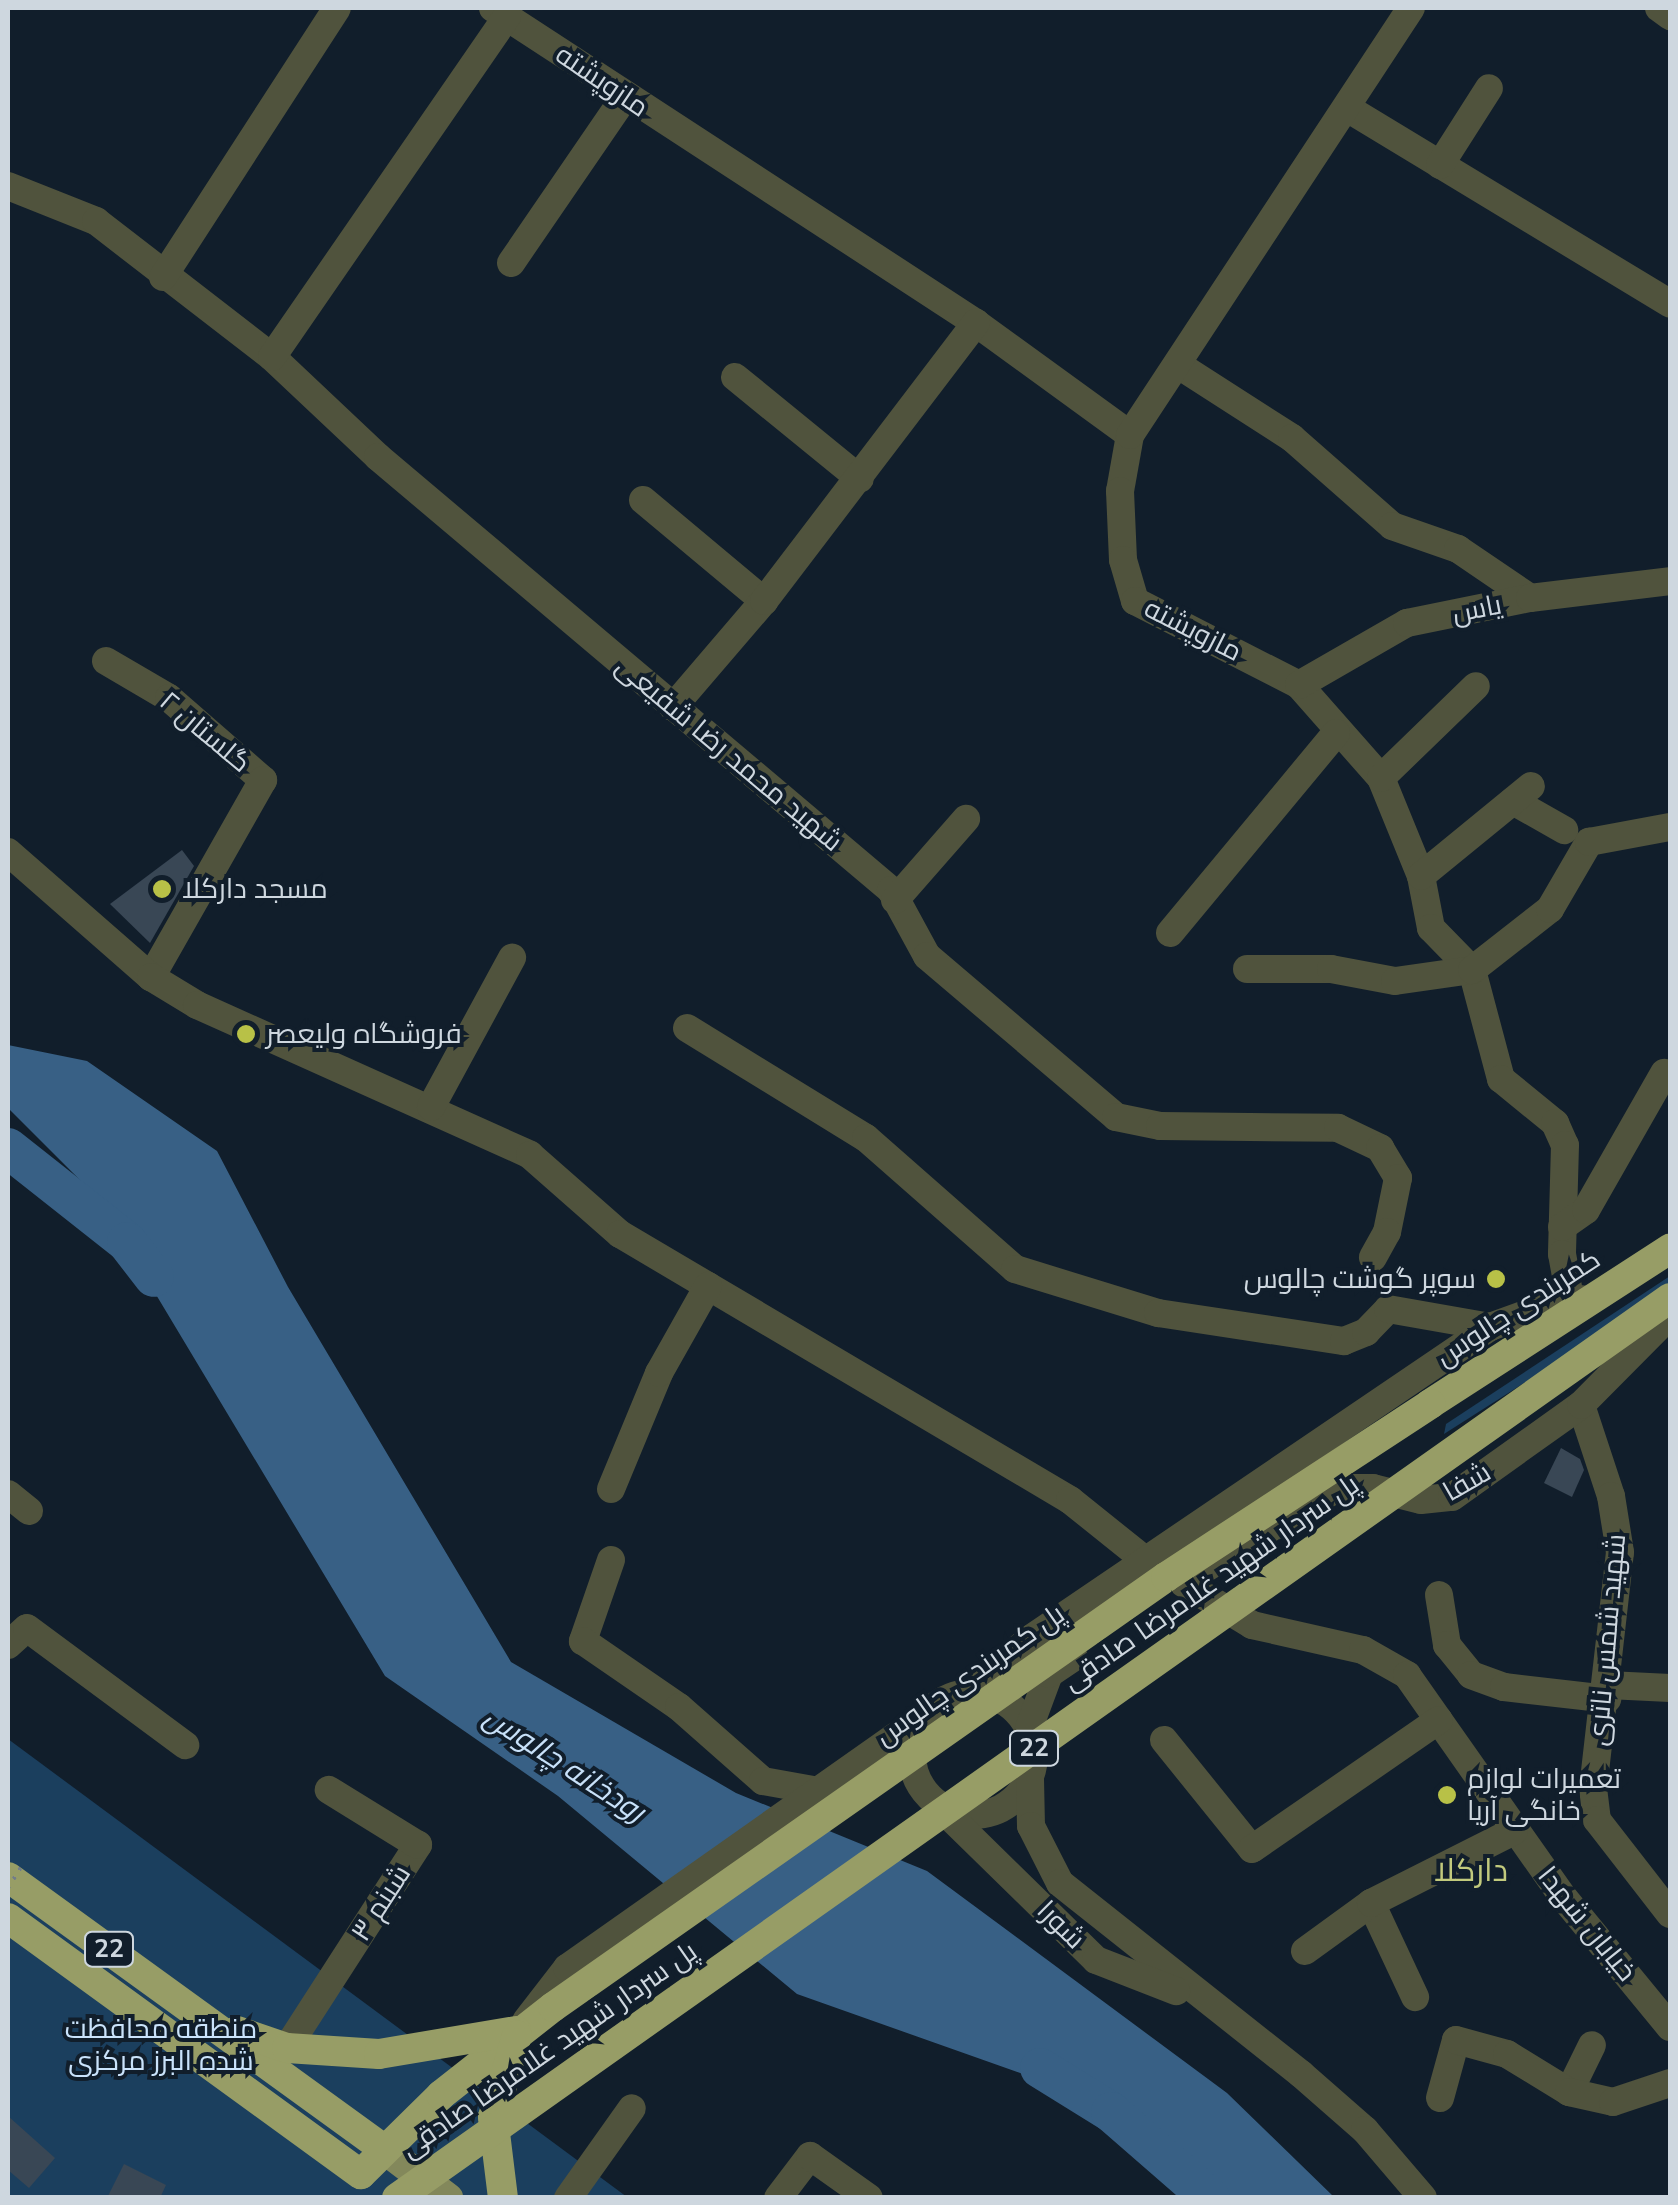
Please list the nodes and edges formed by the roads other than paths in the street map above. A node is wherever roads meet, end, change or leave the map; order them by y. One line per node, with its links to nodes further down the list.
1 (337, 8): 12 (street)
2 (1411, 8): 8 (street)
3 (1659, 8): 5 (street)
4 (500, 12): 7 (street, مازوپشته); 15 (street)
5 (1670, 16)
6 (1489, 88): 9 (street)
7 (624, 98): 11 (street); 14 (street, مازوپشته)
8 (1347, 108): 9 (street); 16 (street)
9 (1440, 165): 13 (street)
10 (8, 186): 12 (street, شهید محمد رضا شفیعی)
11 (510, 263)
12 (163, 277): 15 (street, شهید محمد رضا شفیعی)
13 (1670, 304)
14 (976, 324): 18 (street, مازوپشته); 19 (street)
15 (272, 358): 27 (street, شهید محمد رضا شفیعی)
16 (1180, 366): 18 (street); 22 (street)
17 (735, 376): 19 (street)
18 (1130, 434): 25 (street, مازوپشته)
19 (860, 479): 23 (street)
20 (643, 500): 23 (street)
21 (1670, 581): 22 (street, یاس)
22 (1530, 598): 25 (street, یاس)
23 (764, 601): 27 (street)
24 (106, 661): 40 (street, گلستان ۲)
25 (1299, 685): 28 (street, مازوپشته)
26 (1476, 686): 29 (street)
27 (674, 707): 35 (street, شهید محمد رضا شفیعی)
28 (1336, 733): 29 (street, مازوپشته); 36 (street)
29 (1381, 778): 34 (street, مازوپشته)
30 (966, 820): 35 (street)
31 (1670, 827): 39 (street)
32 (1564, 830): 34 (street)
33 (8, 852): 40 (street)
34 (1421, 876): 39 (street, مازوپشته)
35 (895, 900): 46 (street, شهید محمد رضا شفیعی)
36 (1170, 934)
37 (512, 958): 43 (street)
38 (1247, 969): 39 (street)
39 (1472, 970): 44 (street, مازوپشته)
40 (150, 977): 43 (street)
41 (686, 1028): 52 (street)
42 (1664, 1073): 44 (street)
43 (431, 1106): 48 (street)
44 (1562, 1227): 50 (street, مازوپشته)
45 (1670, 1249): 47 (highway, 22)
46 (1373, 1256)
47 (1656, 1264): 50 (highway, کمربندی چالوس / 22)
48 (708, 1286): 55 (street); 57 (street)
49 (1670, 1298): 94 (highway, پل سردار شهید غلامرضا صادقی / 22, bridge)
50 (1579, 1299): 52 (street); 53 (highway, کمربندی چالوس / 22)
51 (1670, 1315): 54 (street, شفا)
52 (1490, 1327): 57 (street)
53 (1430, 1404): 85 (highway, پل کمربندی چالوس / 22, bridge)
54 (1581, 1405): 58 (street, شفا); 65 (street, شهید شمس ناتری)
55 (611, 1489)
56 (611, 1560): 73 (street)
57 (1145, 1560): 60 (street)
58 (1183, 1582): 62 (street, شفا); 67 (street, خیابان شهدا)
59 (1439, 1595): 65 (street)
60 (1030, 1639): 62 (street); 64 (street)
61 (8, 1644): 70 (street)
62 (1049, 1674): 68 (street)
63 (1670, 1688): 65 (street)
64 (965, 1692): 66 (street); 68 (street)
65 (1608, 1692): 78 (street, شهید شمس ناتری)
66 (922, 1718): 73 (street); 74 (street)
67 (1440, 1720): 69 (street); 75 (street, خیابان شهدا)
68 (1029, 1728): 71 (street)
69 (1164, 1740)
70 (185, 1746)
71 (1030, 1779): 74 (street); 82 (street, شورا)
72 (329, 1790): 87 (street, شبنم ۳)
73 (813, 1790): 85 (street)
74 (942, 1809): 82 (street, شورا)
75 (1514, 1831): 77 (street); 84 (street, خیابان شهدا)
76 (15, 1870): 83 (highway, 22)
77 (1371, 1904): 80 (street); 81 (street)
78 (1670, 1914)
79 (8, 1918): 93 (highway, 22)
80 (1305, 1951)
81 (1415, 1996)
82 (1205, 2002): 100 (street, شورا)
83 (211, 2022): 87 (highway); 92 (highway, 22)
84 (1670, 2028)
85 (519, 2030): 87 (highway); 92 (highway, 22); 96 (highway)
86 (1592, 2045): 89 (street)
87 (287, 2048)
88 (1670, 2083): 89 (street)
89 (1569, 2092): 90 (street)
90 (1440, 2098)
91 (632, 2108): 97 (street)
92 (384, 2149): 93 (highway, 22); 95 (main road)
93 (361, 2174): 94 (main road)
94 (394, 2198)
95 (448, 2198)
96 (503, 2198)
97 (568, 2198)
98 (778, 2198): 99 (street)
99 (869, 2198)
100 (1422, 2198)

